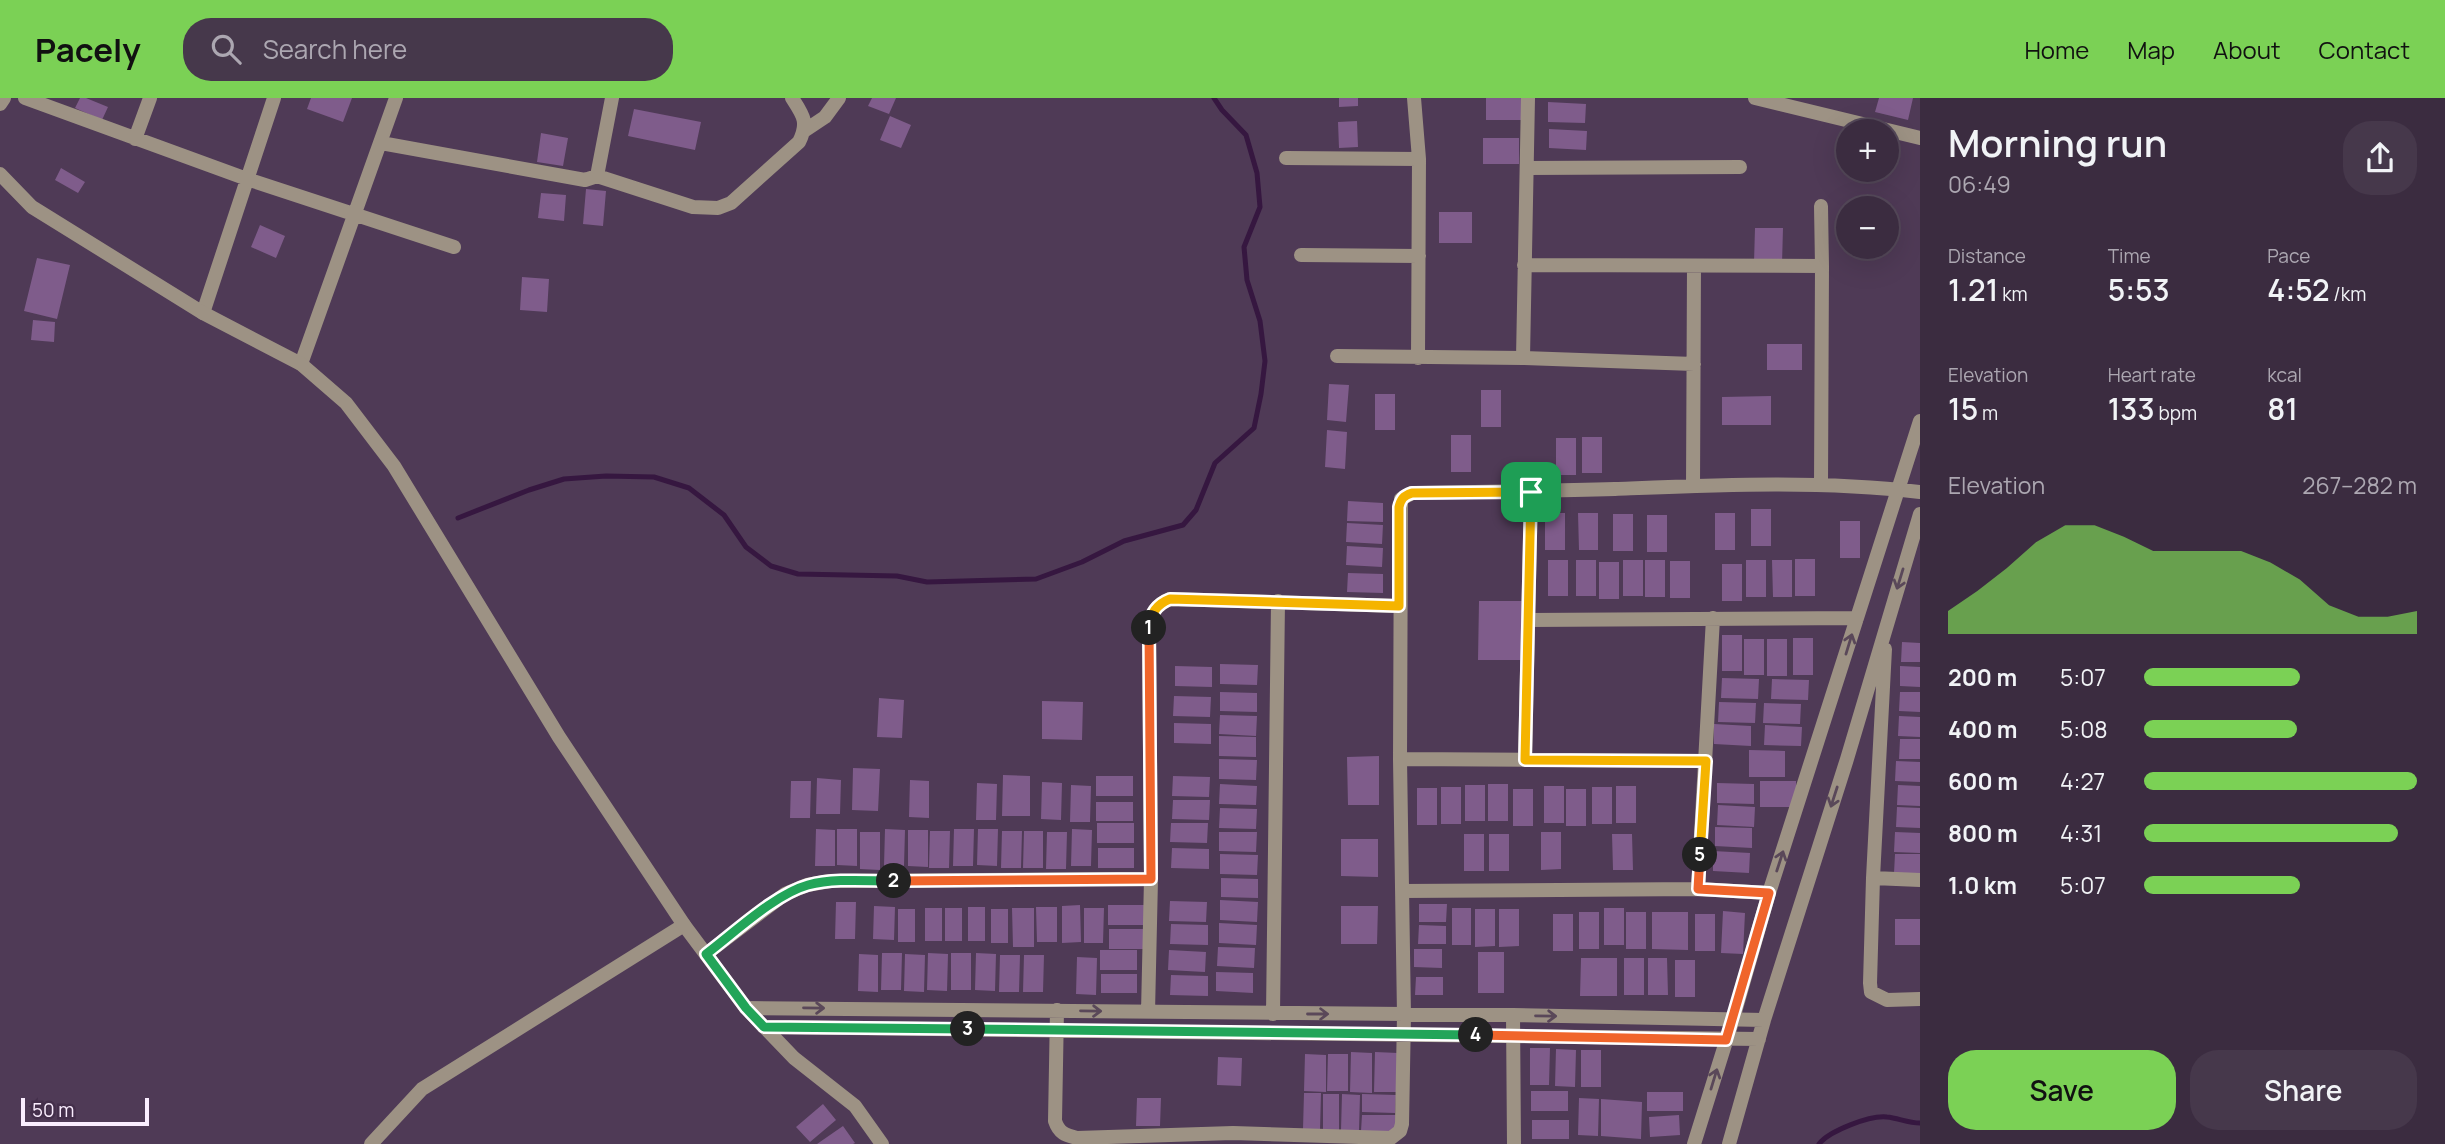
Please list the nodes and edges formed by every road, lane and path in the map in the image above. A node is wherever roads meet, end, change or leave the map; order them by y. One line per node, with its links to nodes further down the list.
1 (4, 98): 12 (street)
2 (25, 98): 15 (street)
3 (150, 98): 15 (street)
4 (274, 98): 23 (street)
5 (396, 98): 16 (street)
6 (612, 98): 22 (street)
7 (792, 98): 13 (street)
8 (839, 98): 13 (street)
9 (1414, 98): 18 (street)
10 (1528, 98): 20 (street)
11 (1755, 98): 14 (street)
12 (0, 104)
13 (804, 131): 22 (street)
14 (1920, 138)
15 (135, 139): 23 (street)
16 (381, 143): 22 (street); 25 (street)
17 (1286, 158): 18 (street)
18 (1419, 159): 28 (street)
19 (1740, 167): 20 (street)
20 (1527, 168): 29 (street)
21 (0, 174): 32 (street)
22 (597, 176)
23 (247, 179): 25 (street); 32 (street)
24 (1821, 205): 31 (street)
25 (355, 214): 26 (street); 36 (street)
26 (454, 247)
27 (1301, 255): 28 (street)
28 (1419, 256): 34 (street)
29 (1524, 265): 30 (street); 35 (street)
30 (1694, 266): 31 (street); 37 (street)
31 (1822, 266): 39 (street)
32 (203, 313): 36 (street)
33 (1336, 356): 34 (street)
34 (1418, 358): 35 (street)
35 (1523, 358): 37 (street)
36 (301, 364): 60 (street)
37 (1694, 364): 40 (street)
38 (1920, 421): 41 (street)
39 (1821, 485): 40 (street); 41 (street)
40 (1693, 486): 42 (street)
41 (1899, 490): 43 (street); 48 (street)
42 (1531, 492): 46 (street); 49 (street)
43 (1920, 492)
44 (1920, 514): 50 (street, one-way to 50)
45 (1279, 601): 46 (street); 55 (street); 66 (street)
46 (1399, 606): 51 (street)
47 (1713, 618): 48 (street); 49 (street); 53 (street)
48 (1857, 618): 59 (street, one-way to 48)
49 (1529, 620): 52 (street)
50 (1886, 622): 54 (street); 70 (street, one-way to 70)
51 (1400, 759): 52 (street); 58 (street)
52 (1525, 760): 53 (street)
53 (1706, 761): 57 (street)
54 (1872, 878): 56 (street); 62 (street)
55 (1151, 879): 61 (street); 65 (street)
56 (1920, 880)
57 (1698, 889): 58 (street); 59 (street)
58 (1404, 891): 67 (street)
59 (1769, 893): 69 (street)
60 (684, 925): 61 (street); 77 (street)
61 (706, 954): 63 (street)
62 (1920, 999)
63 (746, 1008): 64 (street, one-way to 64); 71 (street)
64 (1057, 1010): 65 (street, one-way to 65); 72 (street)
65 (1148, 1012): 66 (street)
66 (1273, 1014): 67 (street, one-way to 67)
67 (1404, 1014): 68 (street); 73 (street)
68 (1513, 1015): 69 (street, one-way to 69); 74 (street)
69 (1733, 1019): 70 (street); 76 (street)
70 (1764, 1020): 75 (street)
71 (764, 1027): 72 (street); 78 (street)
72 (1056, 1030): 73 (street); 73 (street)
73 (1402, 1035): 74 (street)
74 (1512, 1036): 76 (street); 79 (street)
75 (1759, 1039): 76 (street); 81 (street)
76 (1726, 1040): 80 (street, one-way to 76)
77 (371, 1144)
78 (882, 1144)
79 (1514, 1144)
80 (1693, 1144)
81 (1728, 1144)

